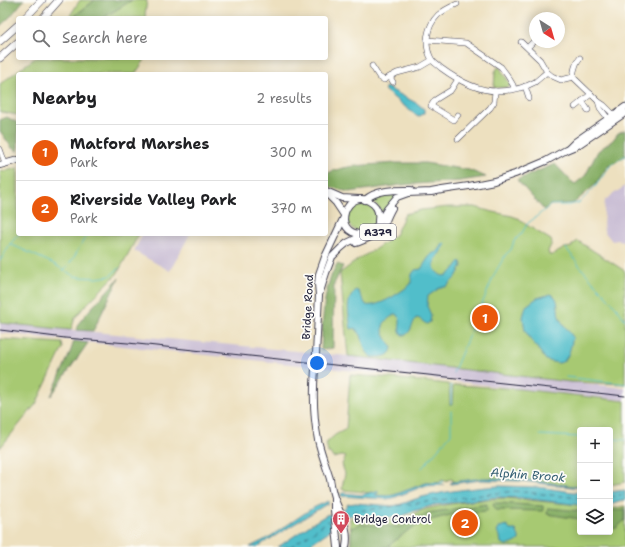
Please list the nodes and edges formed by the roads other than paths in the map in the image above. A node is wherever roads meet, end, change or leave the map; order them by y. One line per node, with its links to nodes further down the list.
1 (42, 0): 4 (highway)
2 (59, 0): 5 (highway)
3 (457, 4): 7 (street)
4 (27, 16)
5 (44, 16)
6 (16, 27): 8 (highway)
7 (427, 40): 14 (street); 24 (street)
8 (0, 41)
9 (521, 42): 11 (street)
10 (16, 44): 12 (highway)
11 (528, 47): 16 (street)
12 (0, 58)
13 (580, 58): 18 (street)
14 (432, 60): 17 (street); 19 (street)
15 (372, 66): 17 (street)
16 (547, 72): 20 (street); 22 (street)
17 (390, 77): 21 (street)
18 (573, 77): 20 (street); 26 (street)
19 (458, 79): 25 (street); 34 (street)
20 (561, 80): 23 (street)
21 (393, 82)
22 (525, 86): 24 (street); 27 (street)
23 (558, 87)
24 (514, 89): 25 (street)
25 (495, 91): 37 (street)
26 (591, 94): 28 (street); 29 (street)
27 (529, 98)
28 (582, 101): 30 (street); 32 (street)
29 (598, 101): 35 (street); 36 (street)
30 (575, 107)
31 (625, 107): 35 (main road, A379)
32 (588, 110)
33 (625, 113): 35 (main road, A379)
34 (458, 115)
35 (616, 116): 36 (main road, A379)
36 (610, 121): 41 (main road, A379)
37 (458, 139)
38 (0, 149): 40 (street)
39 (16, 160): 40 (main road)
40 (2, 164)
41 (442, 190): 43 (main road, A379); 45 (main road, A379)
42 (328, 193): 45 (main road, A379)
43 (418, 193): 47 (main road, A379); 49 (main road, A379)
44 (328, 194): 46 (main road, A379)
45 (363, 200): 46 (main road, A379); 47 (main road, A379)
46 (344, 216): 48 (main road, A379); 50 (main road, Bridge Road / A379)
47 (378, 223): 48 (main road, A379)
48 (367, 234): 49 (main road, A379)
49 (330, 265): 50 (main road, A379)
50 (319, 295): 51 (main road, Bridge Road / A379, bridge)
51 (337, 512): 52 (main road, Bridge Road / A379); 53 (main road, Bridge Road / A379)
52 (338, 547)
53 (346, 547)

